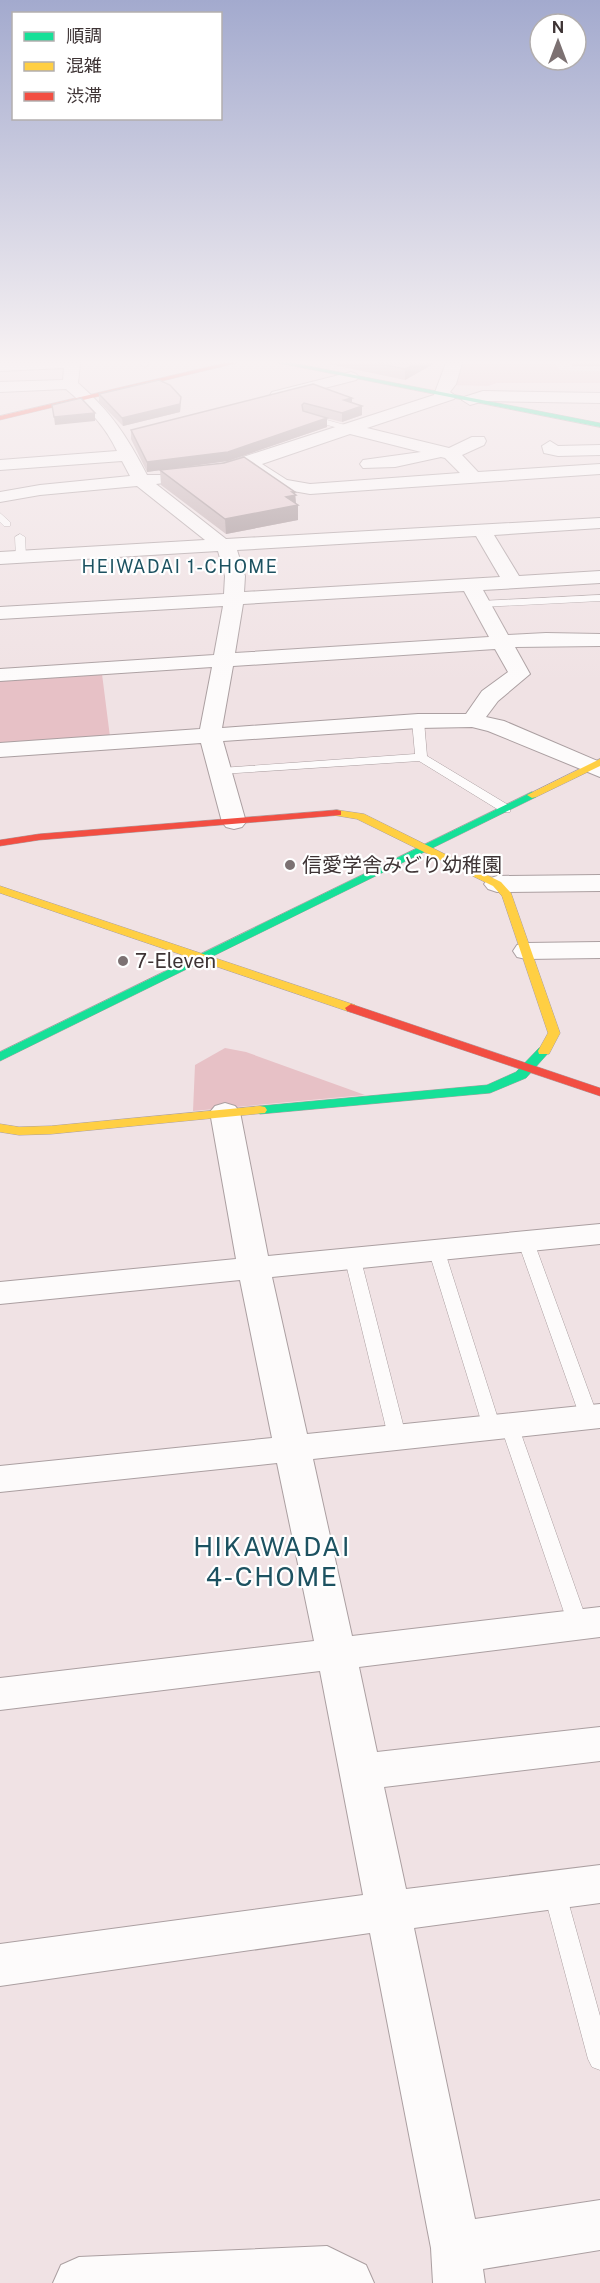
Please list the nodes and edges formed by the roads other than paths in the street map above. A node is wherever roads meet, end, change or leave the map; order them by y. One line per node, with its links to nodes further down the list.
1 (135, 470): 9 (street)
2 (228, 470): 6 (street)
3 (259, 470): 8 (street)
4 (465, 470): 8 (street)
5 (592, 470): 8 (street)
6 (201, 474)
7 (177, 477): 9 (street)
8 (474, 478)
9 (141, 481): 10 (street); 16 (street)
10 (0, 496)
11 (0, 516): 13 (lane)
12 (600, 523): 14 (street)
13 (7, 524)
14 (482, 530): 16 (street); 18 (street)
15 (20, 537): 19 (lane)
16 (224, 545): 19 (street); 25 (street)
17 (518, 548): 18 (street)
18 (495, 549): 22 (street)
19 (21, 557): 20 (street)
20 (0, 558)
21 (600, 577): 22 (street)
22 (513, 582): 23 (street)
23 (471, 585): 25 (street); 26 (street)
24 (600, 598): 26 (lane)
25 (234, 600): 27 (street); 30 (street)
26 (482, 604): 29 (street)
27 (0, 614)
28 (600, 640): 29 (street)
29 (503, 642): 30 (street); 32 (street)
30 (222, 660): 31 (street); 34 (street)
31 (0, 675)
32 (472, 720): 33 (street); 37 (street)
33 (418, 721): 34 (street); 36 (lane)
34 (210, 735): 35 (street); 38 (street)
35 (0, 750)
36 (421, 758): 38 (lane); 39 (lane)
37 (597, 766): 39 (street)
38 (221, 771): 40 (street)
39 (506, 809): 42 (street)
40 (234, 822): 41 (street); 42 (street)
41 (0, 843)
42 (424, 849): 44 (street); 48 (street)
43 (600, 883): 44 (street)
44 (497, 884): 47 (street)
45 (0, 889): 48 (street)
46 (600, 950): 47 (street)
47 (526, 951): 50 (street)
48 (201, 958): 49 (street); 50 (street)
49 (0, 1057)
50 (529, 1069): 51 (street); 52 (street)
51 (600, 1092)
52 (225, 1112): 53 (street); 58 (street)
53 (0, 1128)
54 (600, 1234): 55 (street)
55 (526, 1242): 56 (street); 60 (lane)
56 (437, 1252): 57 (street); 61 (lane)
57 (353, 1260): 58 (street); 62 (lane)
58 (254, 1269): 59 (street); 63 (street)
59 (0, 1293)
60 (595, 1416): 61 (street)
61 (501, 1426): 62 (street); 65 (lane)
62 (397, 1436): 63 (street)
63 (290, 1447): 64 (street); 66 (street)
64 (0, 1479)
65 (589, 1623): 66 (street)
66 (336, 1653): 67 (street); 69 (street)
67 (0, 1694)
68 (600, 1744): 69 (street)
69 (360, 1772): 72 (street)
70 (600, 1884): 71 (street)
71 (554, 1890): 72 (street); 74 (lane)
72 (388, 1911): 73 (street); 76 (street)
73 (0, 1965)
74 (600, 2059)
75 (600, 2225): 76 (street)
76 (457, 2265)
77 (79, 2283): 78 (street)
78 (348, 2283)

